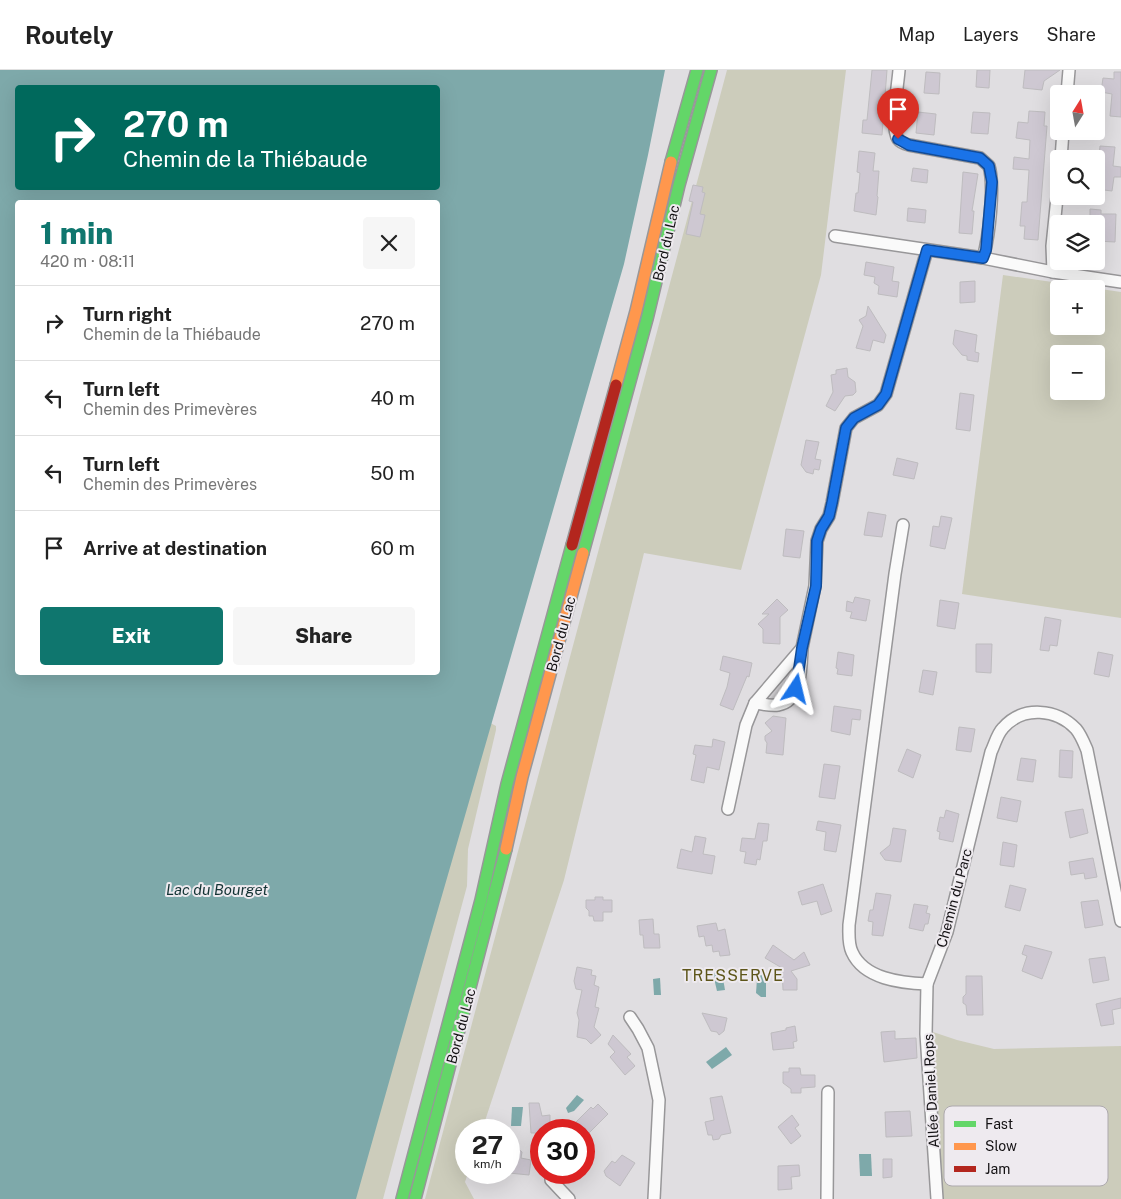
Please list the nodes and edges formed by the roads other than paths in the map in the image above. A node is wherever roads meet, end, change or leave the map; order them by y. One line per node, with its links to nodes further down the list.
1 (697, 70): 21 (main road, Bord du Lac)
2 (711, 70): 22 (main road, Bord du Lac)
3 (900, 70): 9 (street)
4 (1069, 70): 5 (street)
5 (1068, 85)
6 (1056, 205): 10 (street)
7 (835, 236): 8 (street)
8 (927, 250): 9 (street); 13 (street)
9 (983, 258): 10 (street)
10 (1053, 272): 11 (street)
11 (1121, 282)
12 (903, 525): 17 (street)
13 (802, 648): 14 (street); 14 (street)
14 (755, 703): 15 (street)
15 (728, 808)
16 (1121, 921): 17 (street, Chemin du Parc)
17 (927, 984): 26 (street, Allée Daniel Rops)
18 (630, 1017): 24 (street)
19 (828, 1092): 25 (street)
20 (555, 1184): 23 (street)
21 (402, 1199)
22 (415, 1199)
23 (570, 1199)
24 (654, 1199)
25 (827, 1199)
26 (937, 1199)

